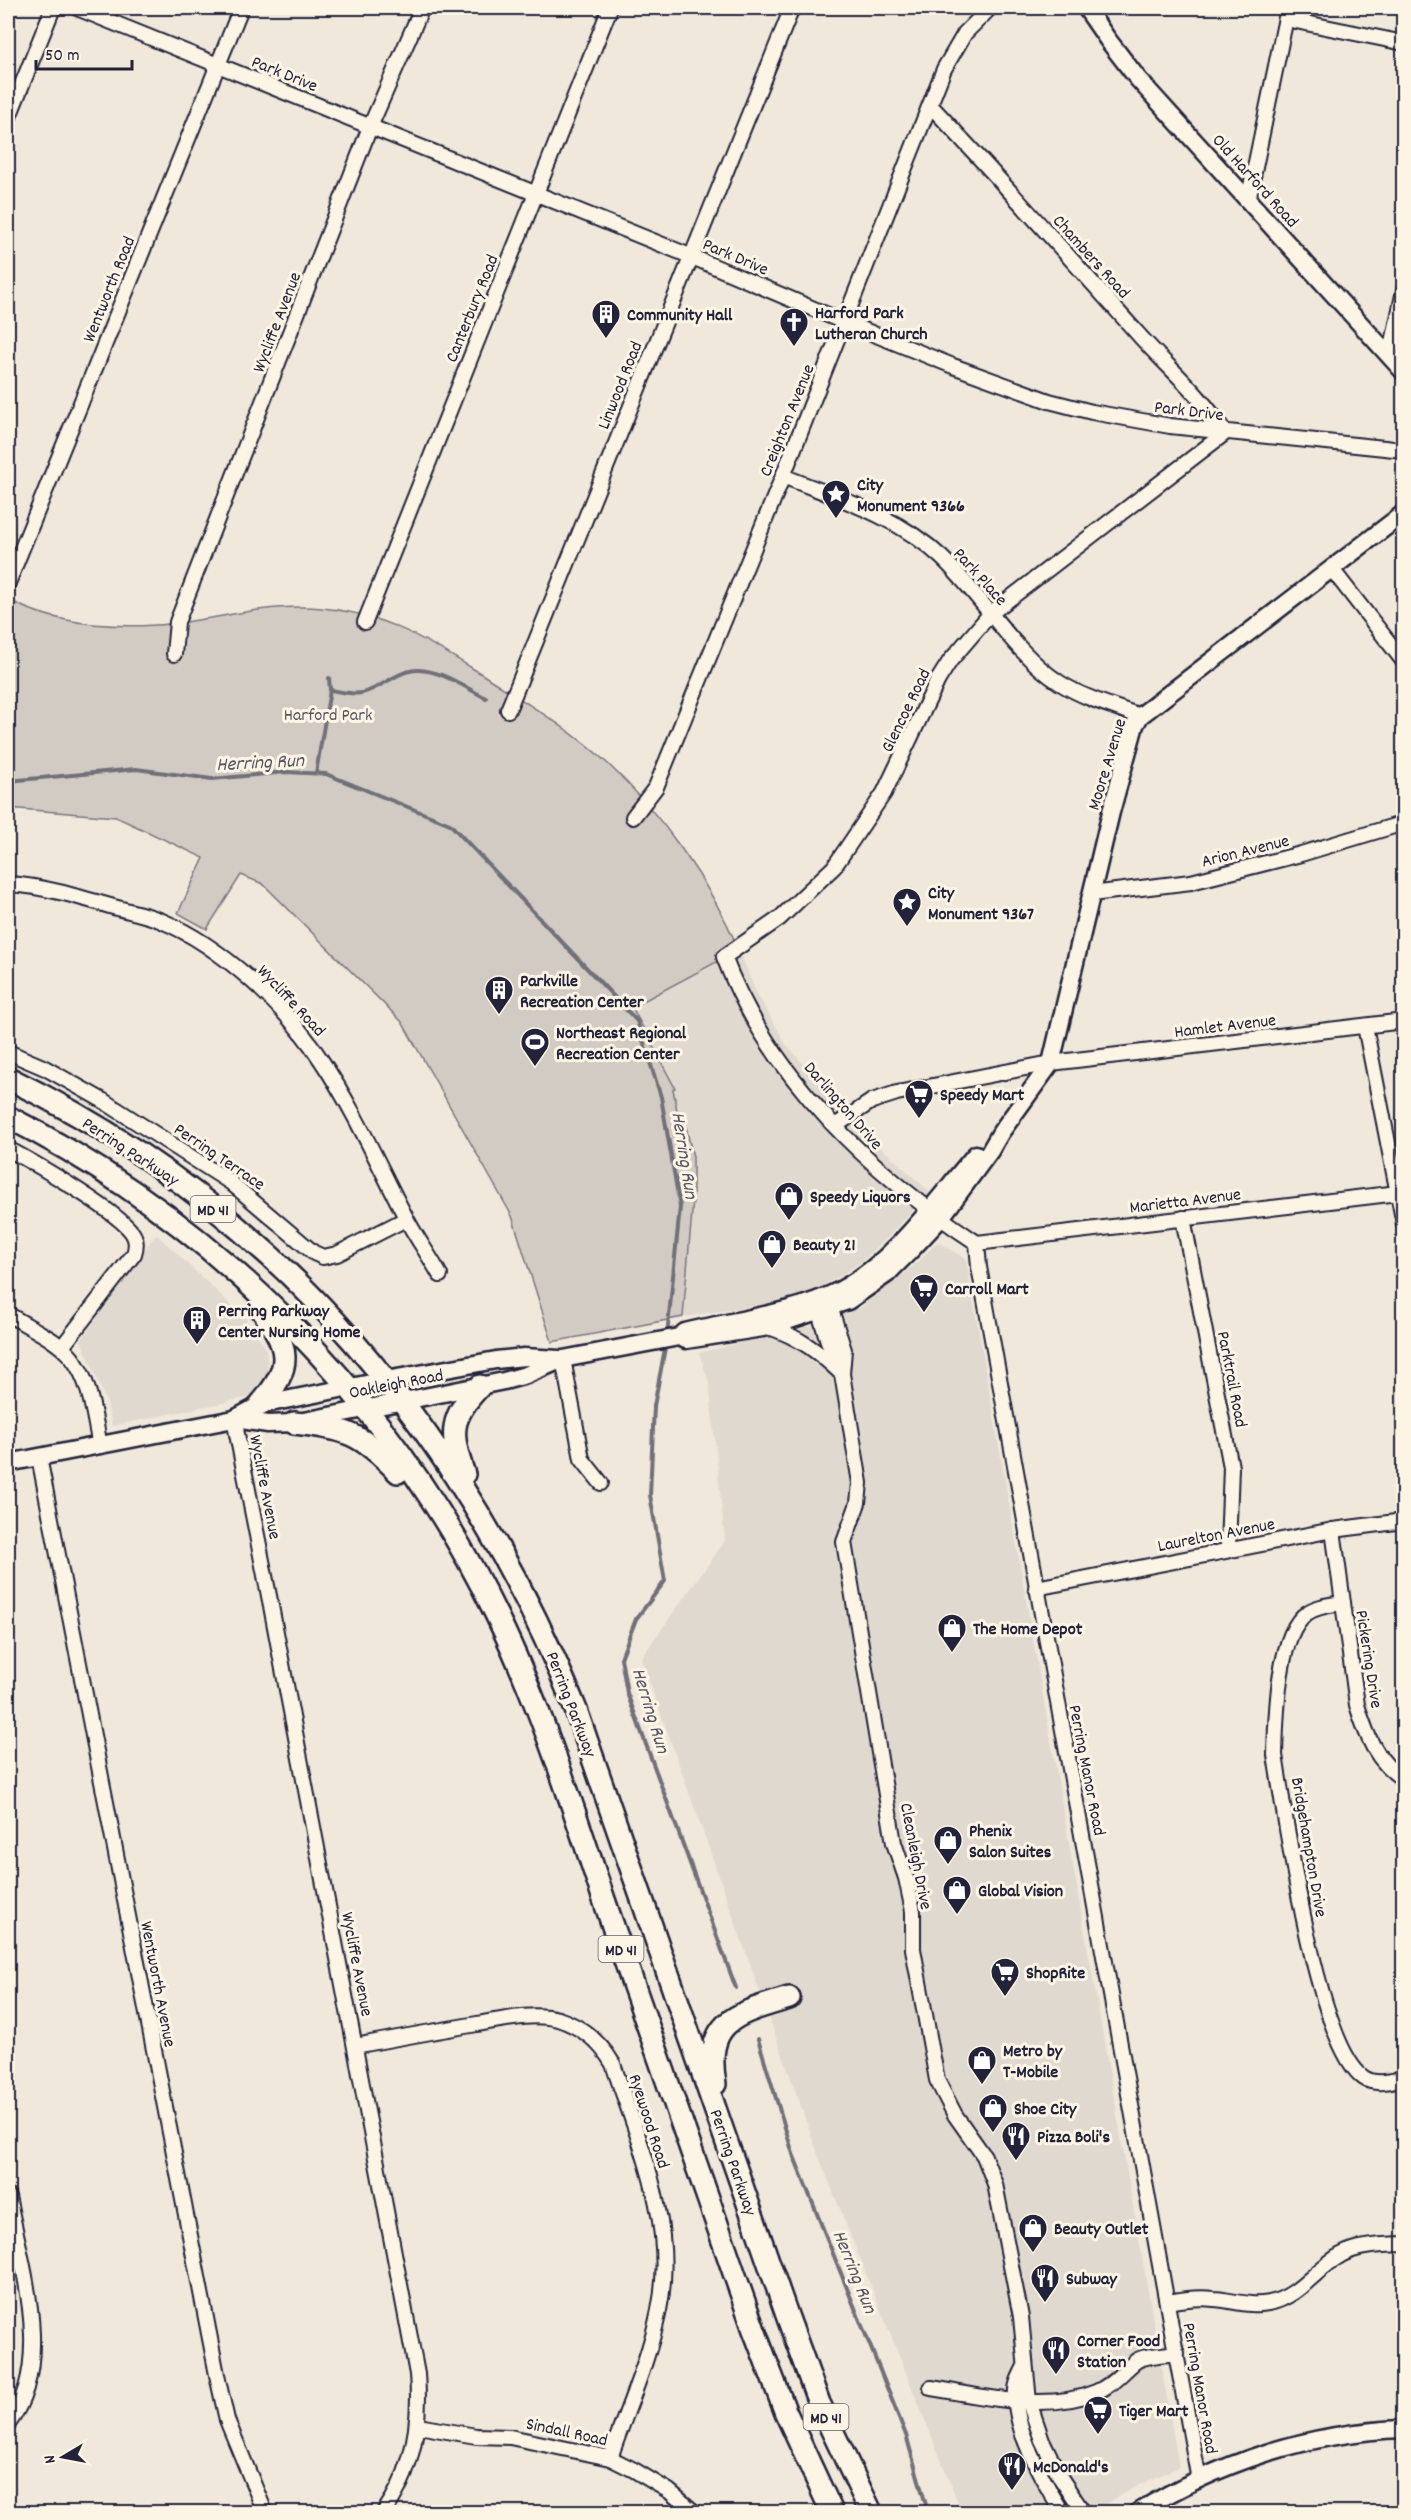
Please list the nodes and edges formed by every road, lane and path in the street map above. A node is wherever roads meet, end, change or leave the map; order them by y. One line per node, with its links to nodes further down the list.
1 (53, 8): 13 (street)
2 (77, 8): 11 (street, Park Drive)
3 (241, 8): 11 (street, Wentworth Road)
4 (422, 8): 14 (street, Wycliffe Avenue)
5 (610, 8): 15 (street, Canterbury Road)
6 (792, 8): 17 (street, Linwood Road)
7 (990, 8): 12 (street, Creighton Avenue)
8 (1086, 8): 16 (street, Old Harford Road)
9 (1287, 14): 10 (street); 16 (street)
10 (1404, 43)
11 (218, 65): 14 (street, Park Drive); 27 (street, Wentworth Road)
12 (930, 105): 19 (street, Creighton Avenue); 22 (street, Chambers Road)
13 (8, 119)
14 (370, 127): 15 (street, Park Drive); 30 (street, Wycliffe Avenue)
15 (536, 194): 17 (street, Park Drive); 29 (street, Canterbury Road)
16 (1248, 201): 20 (street, Old Harford Road)
17 (690, 256): 19 (street, Park Drive); 32 (street, Linwood Road)
18 (1404, 290): 20 (street)
19 (844, 322): 22 (street, Park Drive); 24 (street, Creighton Avenue)
20 (1390, 357): 21 (street, Old Harford Road)
21 (1404, 372)
22 (1225, 433): 23 (street, Park Drive); 28 (street, Glencoe Road)
23 (1404, 450)
24 (783, 476): 28 (street, Park Place); 34 (street, Creighton Avenue)
25 (1404, 513): 26 (street, Moore Avenue)
26 (1331, 568): 31 (street); 33 (street, Moore Avenue)
27 (8, 583)
28 (991, 614): 33 (street, Park Place); 38 (street, Glencoe Road)
29 (365, 622)
30 (174, 654)
31 (1404, 662)
32 (508, 710)
33 (1140, 716): 37 (street, Moore Avenue)
34 (633, 817)
35 (1404, 823): 37 (street, Arion Avenue)
36 (8, 884): 50 (street, Wycliffe Road)
37 (1091, 894): 42 (street, Moore Avenue)
38 (724, 957): 45 (street, Darlington Drive)
39 (1404, 1021): 40 (street, Hamlet Avenue)
40 (1365, 1026): 42 (street, Hamlet Avenue); 47 (street)
41 (8, 1052): 50 (street, Perring Terrace)
42 (1051, 1063): 45 (street, Hamlet Avenue); 48 (street, Moore Avenue)
43 (8, 1078): 62 (main road, Perring Parkway / MD 41)
44 (8, 1117): 53 (main road, Perring Parkway / MD 41)
45 (835, 1126): 48 (street, Darlington Drive)
46 (8, 1149): 59 (street)
47 (1398, 1193): 49 (street, Marietta Avenue); 51 (street)
48 (935, 1214): 52 (street, Darlington Drive); 55 (street, Oakleigh Road)
49 (1183, 1218): 52 (street, Marietta Avenue); 77 (street, Parktrail Road)
50 (406, 1219): 54 (street, Wycliffe Road)
51 (1404, 1224)
52 (977, 1243): 79 (street, Perring Manor Road)
53 (234, 1270): 64 (main road, Perring Parkway / MD 41); 66 (main road)
54 (440, 1275)
55 (823, 1303): 57 (street, Oakleigh Road); 58 (street, Oakleigh Road); 61 (street, Cleanleigh Drive)
56 (8, 1314): 59 (street)
57 (769, 1327): 58 (street, Oakleigh Road); 61 (street)
58 (679, 1337): 60 (street, Oakleigh Road)
59 (62, 1347): 70 (street)
60 (563, 1359): 62 (street, Oakleigh Road); 63 (street, Oakleigh Road); 73 (street)
61 (842, 1374): 91 (street, Cleanleigh Drive)
62 (386, 1380): 64 (street, Oakleigh Road); 65 (main road, Perring Parkway / MD 41)
63 (480, 1386): 65 (street, Oakleigh Road); 78 (main road)
64 (347, 1388): 66 (street, Oakleigh Road); 67 (main road, Perring Parkway / MD 41)
65 (403, 1401): 67 (street, Oakleigh Road); 78 (main road, Perring Parkway / MD 41)
66 (260, 1405): 68 (street, Oakleigh Road)
67 (365, 1409): 69 (street, Oakleigh Road); 74 (main road, Perring Parkway / MD 41)
68 (234, 1419): 69 (street, Oakleigh Road); 70 (street, Oakleigh Road); 83 (street, Wycliffe Avenue)
69 (294, 1423): 74 (main road)
70 (100, 1446): 71 (street, Oakleigh Road)
71 (39, 1457): 72 (street, Oakleigh Road); 97 (street, Wentworth Avenue)
72 (8, 1463)
73 (601, 1483)
74 (441, 1516): 100 (main road, Perring Parkway / MD 41)
75 (1404, 1521): 76 (street, Laurelton Avenue)
76 (1333, 1530): 77 (street, Laurelton Avenue); 80 (street, Pickering Drive)
77 (1228, 1549): 79 (street, Laurelton Avenue)
78 (502, 1553): 85 (main road, Perring Parkway / MD 41)
79 (1036, 1588): 88 (street, Perring Manor Road)
80 (1343, 1603): 81 (street, Pickering Drive); 84 (street, Bridgehampton Drive)
81 (1404, 1779)
82 (789, 1998): 85 (main road)
83 (355, 2046): 93 (street, Wycliffe Avenue); 95 (street, Ryewood Road)
84 (1404, 2077)
85 (722, 2129): 101 (main road, Perring Parkway / MD 41)
86 (8, 2196): 92 (street)
87 (1404, 2244): 88 (street, Perring Manor Road)
88 (1168, 2302): 89 (street, Perring Manor Road)
89 (1177, 2353): 91 (street); 96 (street, Perring Manor Road)
90 (931, 2388): 91 (street)
91 (1022, 2401): 102 (street, Cleanleigh Drive); 103 (street, Cleanleigh Drive)
92 (8, 2424)
93 (418, 2426): 95 (street, Sindall Road); 98 (street, Wycliffe Avenue)
94 (1404, 2429): 96 (street)
95 (610, 2458): 99 (street, Sindall Road)
96 (1199, 2480): 104 (street)
97 (265, 2512)
98 (384, 2512)
99 (694, 2512)
100 (832, 2512)
101 (871, 2512)
102 (1062, 2512)
103 (1083, 2512)
104 (1138, 2512)

